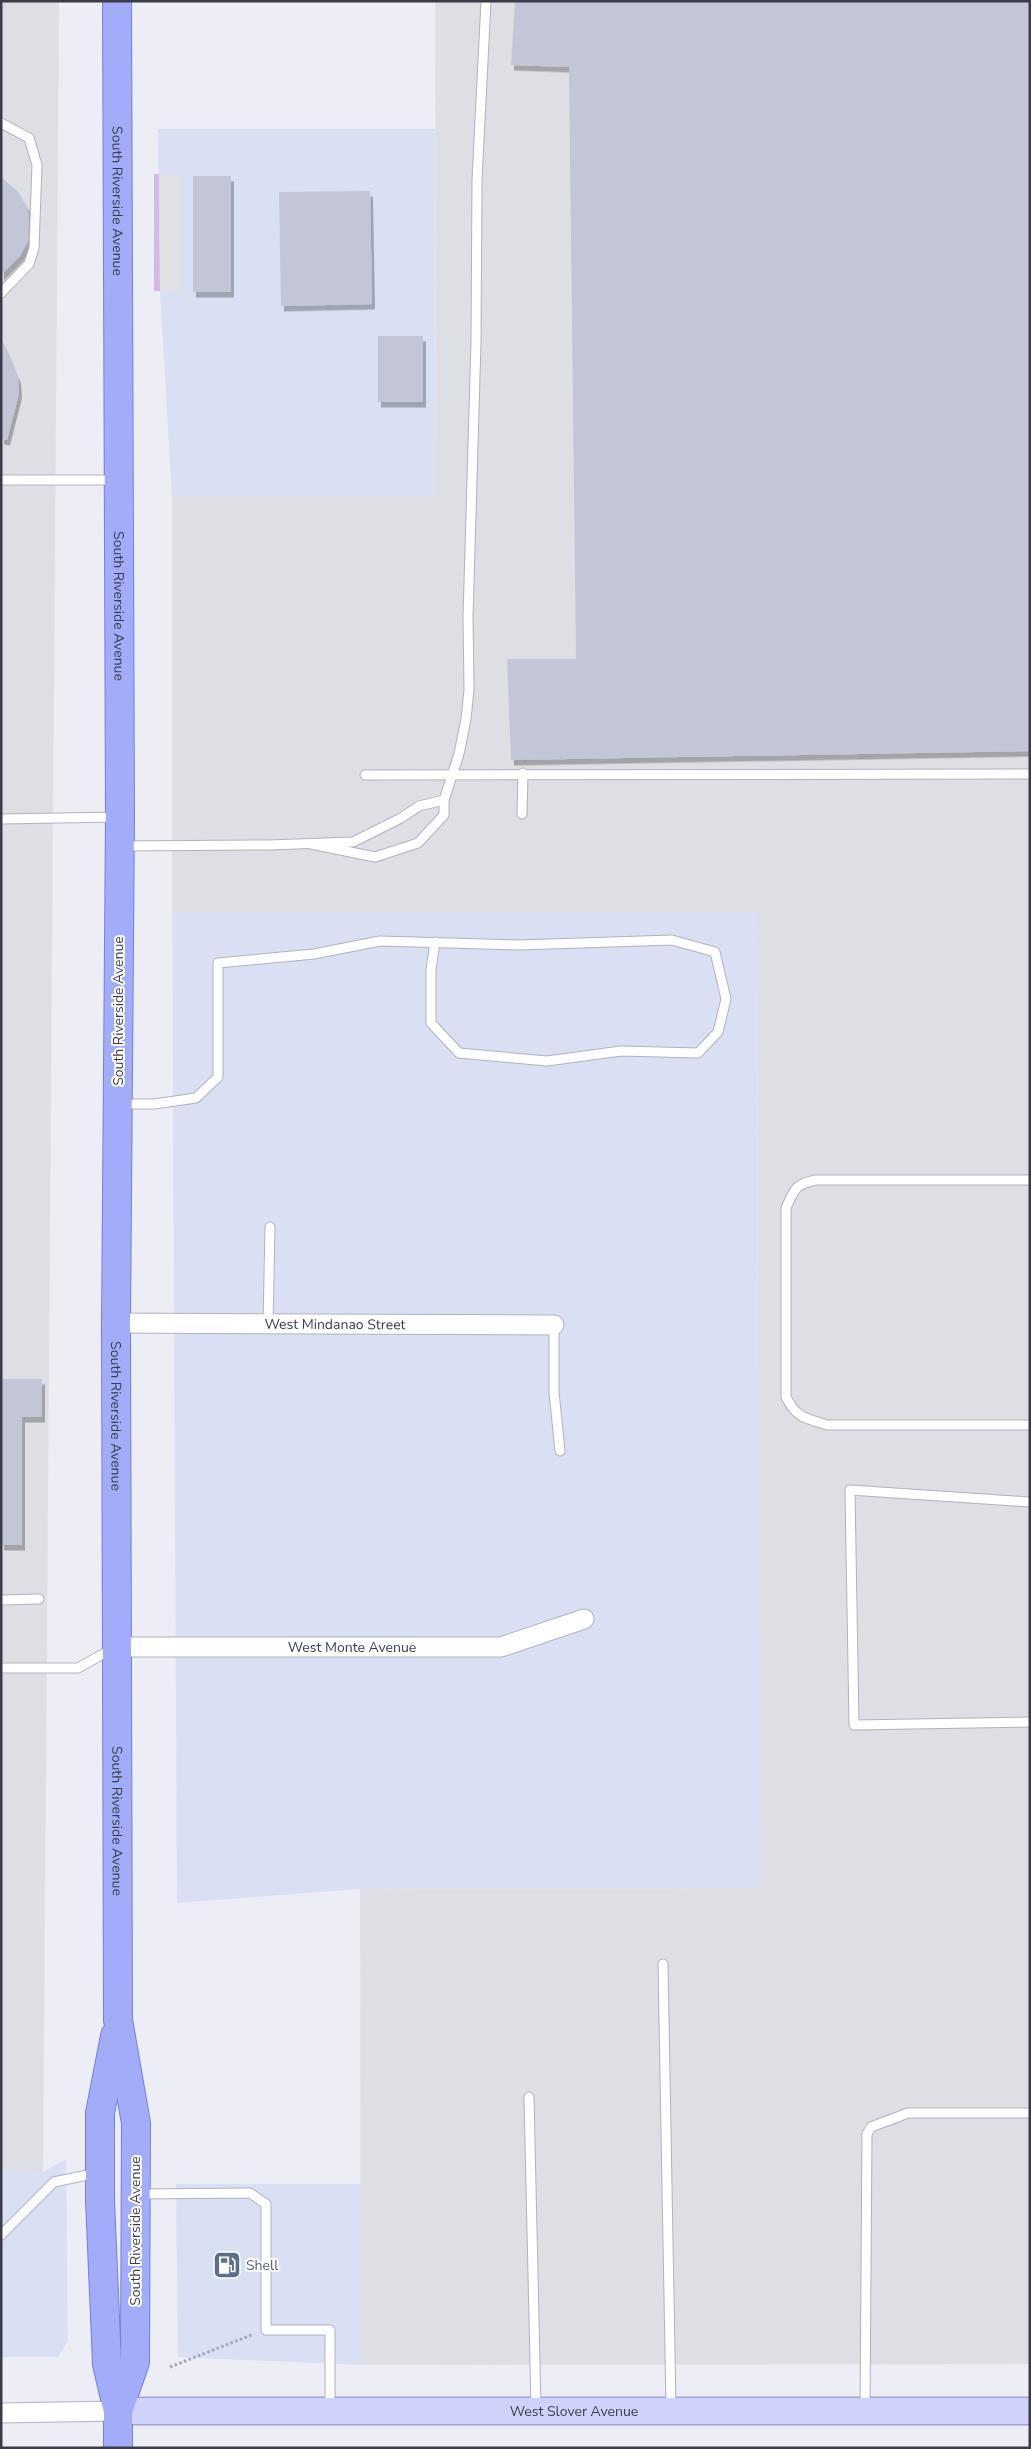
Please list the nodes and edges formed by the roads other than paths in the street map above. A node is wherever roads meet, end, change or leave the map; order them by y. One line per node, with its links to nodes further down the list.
1 (117, 1): 6 (main road, South Riverside Avenue)
2 (486, 1): 9 (lane)
3 (1, 123): 4 (lane)
4 (1, 293)
5 (1, 480): 6 (lane)
6 (118, 480): 13 (main road, South Riverside Avenue)
7 (523, 773): 9 (lane); 10 (lane); 12 (lane)
8 (365, 774): 9 (lane)
9 (454, 774): 11 (lane)
10 (1030, 774)
11 (444, 800): 15 (lane); 15 (lane)
12 (522, 814)
13 (120, 817): 14 (lane); 16 (main road, South Riverside Avenue)
14 (1, 819)
15 (310, 844): 16 (lane)
16 (119, 846): 18 (main road, South Riverside Avenue)
17 (435, 942): 17 (lane); 18 (lane)
18 (118, 1104): 21 (main road, South Riverside Avenue)
19 (1030, 1180): 24 (lane)
20 (270, 1227): 22 (lane)
21 (116, 1323): 22 (street, West Mindanao Street); 30 (main road, South Riverside Avenue)
22 (268, 1324): 23 (street, West Mindanao Street)
23 (554, 1325): 25 (lane)
24 (1030, 1424)
25 (560, 1451)
26 (1030, 1502): 32 (lane)
27 (39, 1599): 28 (lane)
28 (1, 1600)
29 (584, 1619): 30 (street, West Monte Avenue)
30 (117, 1647): 31 (lane); 34 (main road, South Riverside Avenue)
31 (1, 1668)
32 (1030, 1722)
33 (663, 1964): 43 (lane)
34 (118, 2020): 37 (main road, South Riverside Avenue); 38 (main road, South Riverside Avenue)
35 (529, 2097): 42 (lane)
36 (1030, 2113): 44 (lane)
37 (100, 2172): 39 (lane); 41 (main road, South Riverside Avenue)
38 (136, 2194): 40 (lane); 41 (main road, South Riverside Avenue)
39 (1, 2235)
40 (330, 2410): 41 (main road, West Slover Avenue); 42 (main road, West Slover Avenue)
41 (118, 2411): 46 (street); 47 (main road, South Riverside Avenue)
42 (536, 2411): 43 (main road, West Slover Avenue)
43 (671, 2411): 44 (main road, West Slover Avenue)
44 (865, 2411): 45 (main road, West Slover Avenue)
45 (1030, 2411)
46 (1, 2413)
47 (118, 2448)

